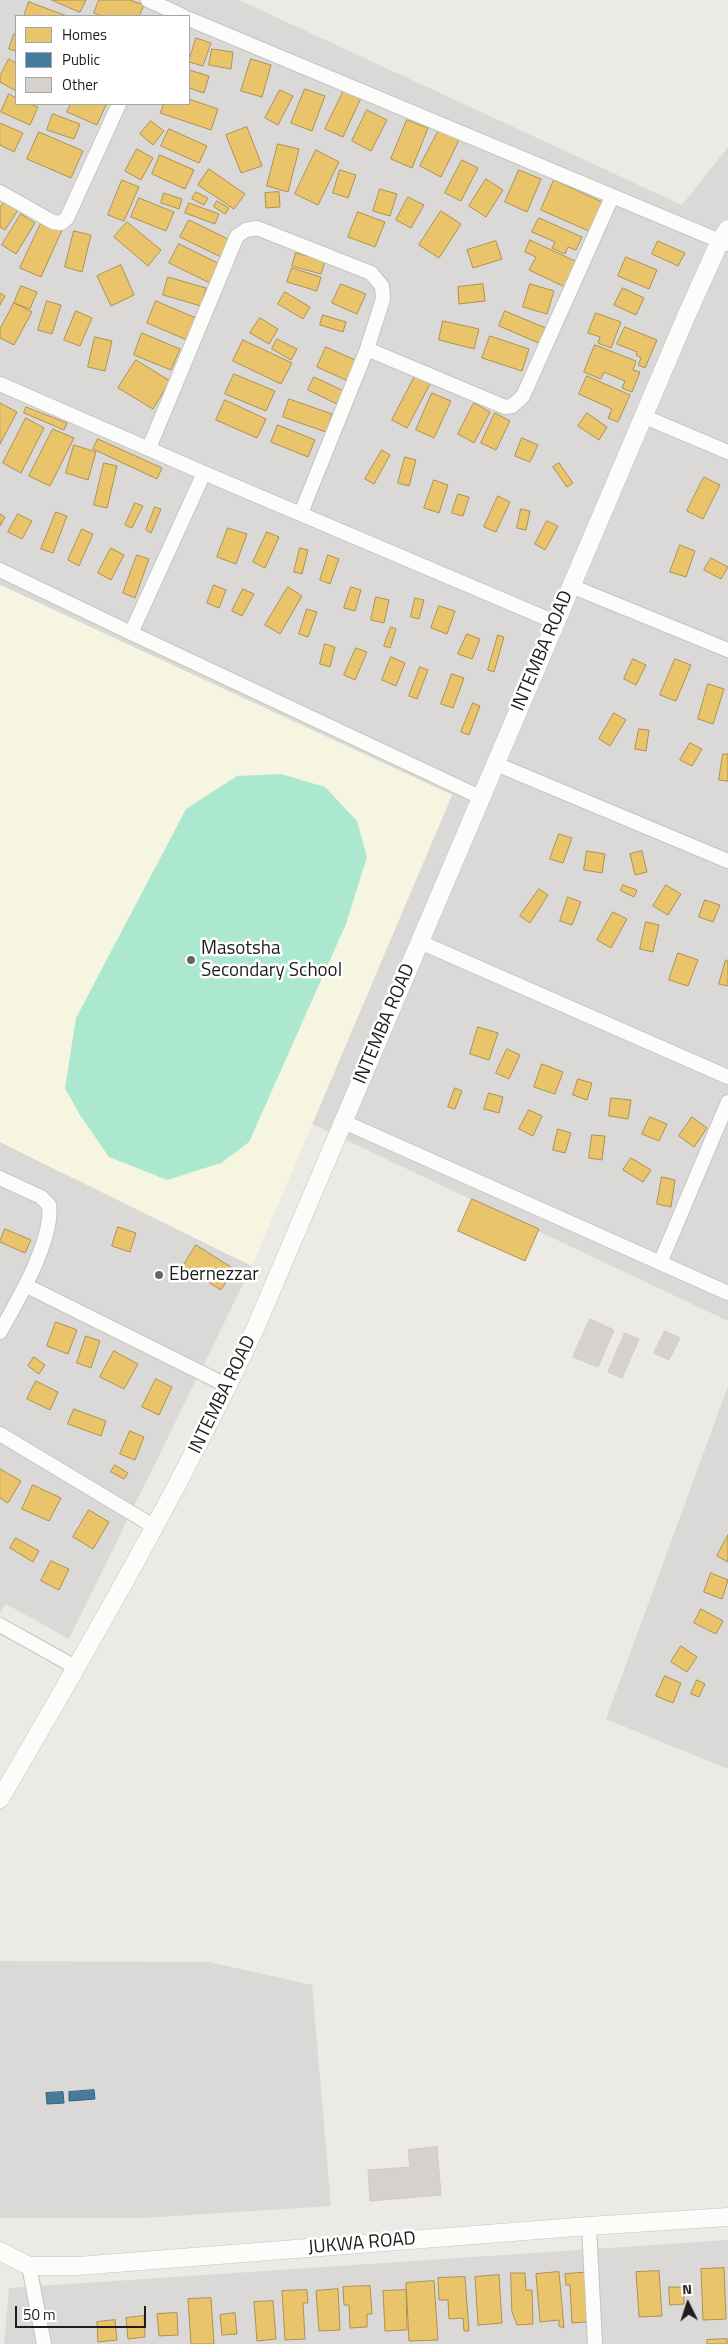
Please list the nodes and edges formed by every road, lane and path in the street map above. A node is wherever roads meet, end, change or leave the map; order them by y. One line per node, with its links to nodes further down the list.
1 (148, 0): 2 (street)
2 (160, 12): 3 (street)
3 (177, 15)
4 (190, 19): 7 (street)
5 (119, 105): 6 (street)
6 (0, 192)
7 (612, 197): 8 (street); 9 (street)
8 (725, 238): 11 (street, INTEMBA ROAD)
9 (367, 349): 12 (street); 15 (street)
10 (0, 384): 12 (street)
11 (645, 417): 13 (street); 17 (street, INTEMBA ROAD)
12 (149, 448): 14 (street)
13 (728, 452)
14 (204, 473): 15 (street); 19 (street)
15 (301, 513): 18 (street)
16 (0, 570): 19 (street)
17 (571, 586): 18 (street, INTEMBA ROAD); 20 (street)
18 (555, 622): 21 (street, INTEMBA ROAD)
19 (132, 634): 22 (street)
20 (728, 650)
21 (496, 764): 22 (street, INTEMBA ROAD); 23 (street)
22 (482, 798): 24 (street, INTEMBA ROAD)
23 (728, 861)
24 (420, 942): 25 (street); 27 (street, INTEMBA ROAD)
25 (728, 1077)
26 (728, 1102): 29 (street)
27 (344, 1122): 29 (street); 33 (street, INTEMBA ROAD)
28 (0, 1178): 30 (street)
29 (660, 1263): 31 (street)
30 (27, 1286): 32 (street); 33 (street)
31 (728, 1293)
32 (0, 1332)
33 (228, 1386): 35 (street, INTEMBA ROAD)
34 (0, 1434): 35 (street)
35 (155, 1527): 37 (street, INTEMBA ROAD)
36 (0, 1625): 37 (street)
37 (77, 1668): 38 (street, INTEMBA ROAD)
38 (0, 1799)
39 (728, 2218): 40 (street, JUKWA ROAD)
40 (589, 2226): 42 (street, JUKWA ROAD); 44 (street)
41 (0, 2251): 42 (street, JUKWA ROAD)
42 (30, 2266): 43 (street)
43 (44, 2344)
44 (596, 2344)

